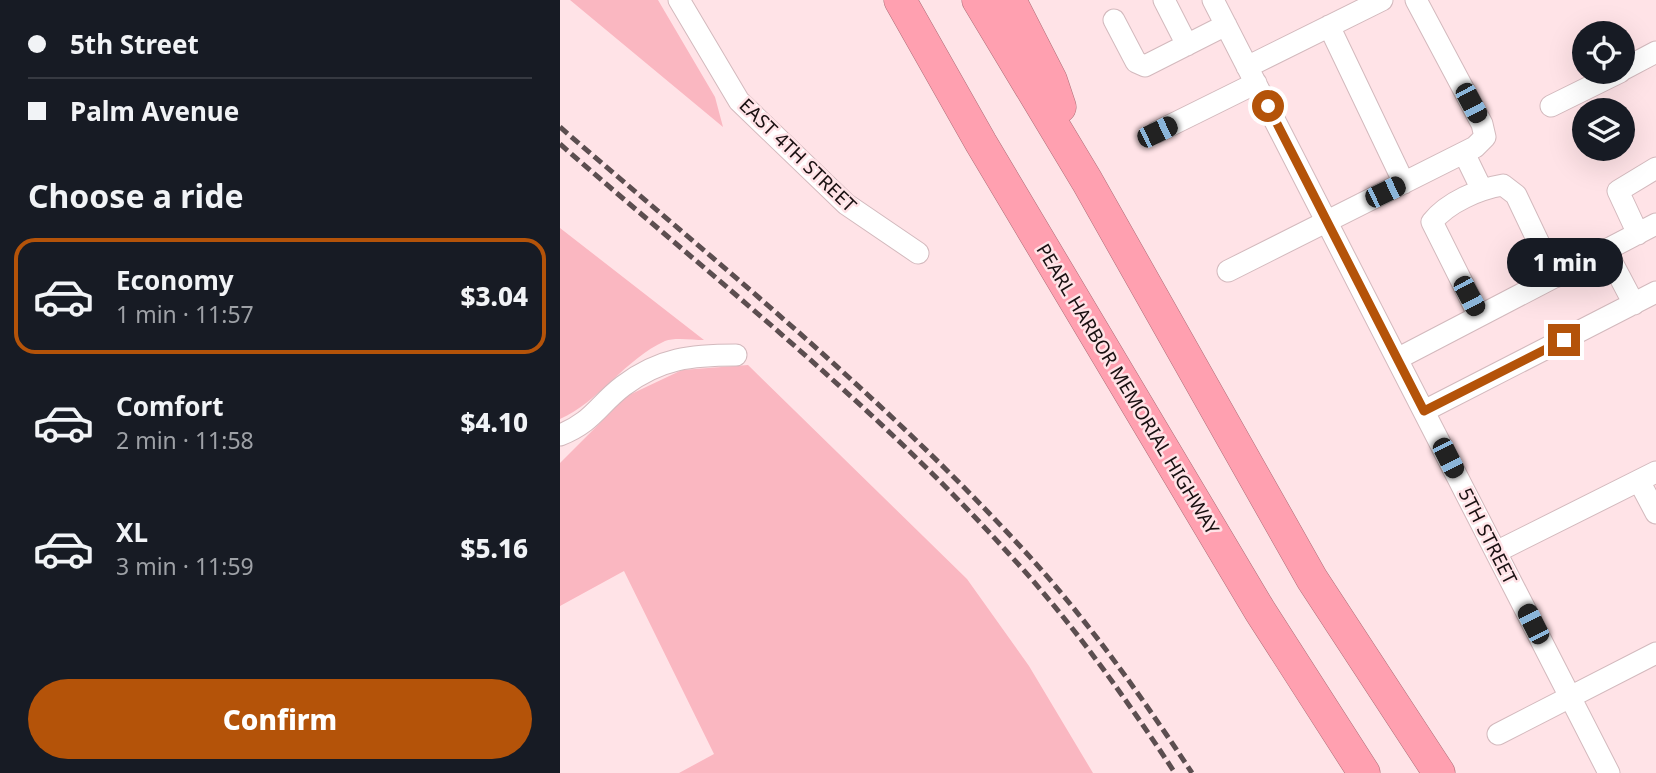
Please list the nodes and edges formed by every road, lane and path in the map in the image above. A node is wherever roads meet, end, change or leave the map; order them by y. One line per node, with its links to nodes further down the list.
1 (679, 0): 29 (street, EAST 4TH STREET)
2 (881, 0): 20 (highway)
3 (900, 0): 20 (highway, PEARL HARBOR MEMORIAL HIGHWAY)
4 (978, 0): 23 (highway)
5 (1010, 0): 23 (highway)
6 (1164, 0): 13 (street)
7 (1213, 0): 11 (street, 5TH STREET)
8 (1382, 0): 12 (street)
9 (1416, 0): 21 (street)
10 (1114, 20): 13 (street)
11 (1226, 25): 13 (street); 16 (street, 5TH STREET)
12 (1329, 26): 16 (street); 24 (street)
13 (1187, 45)
14 (1656, 52): 15 (street)
15 (1635, 63)
16 (1251, 75): 19 (street); 26 (street, 5TH STREET)
17 (1595, 84): 18 (street)
18 (1551, 106)
19 (1157, 132)
20 (981, 143): 45 (highway, PEARL HARBOR MEMORIAL HIGHWAY)
21 (1464, 153): 24 (street); 25 (street)
22 (1656, 169): 27 (street)
23 (1087, 181): 46 (highway)
24 (1404, 183): 26 (street)
25 (1482, 190): 31 (street); 34 (street)
26 (1326, 222): 30 (street); 36 (street, 5TH STREET)
27 (1647, 229): 28 (street)
28 (1606, 251): 31 (street); 33 (street)
29 (918, 253)
30 (1228, 271)
31 (1555, 276): 34 (street)
32 (1656, 292): 33 (street)
33 (1634, 304): 37 (street)
34 (1479, 316): 36 (street)
35 (736, 355): 38 (street)
36 (1397, 359): 37 (street, 5TH STREET)
37 (1424, 411): 41 (street, 5TH STREET)
38 (560, 435)
39 (1648, 477): 40 (street); 41 (street)
40 (1656, 513)
41 (1496, 552): 43 (street, 5TH STREET)
42 (1656, 653): 43 (street)
43 (1570, 697): 44 (street); 47 (street, 5TH STREET)
44 (1498, 734)
45 (1364, 773)
46 (1439, 773)
47 (1609, 773)

